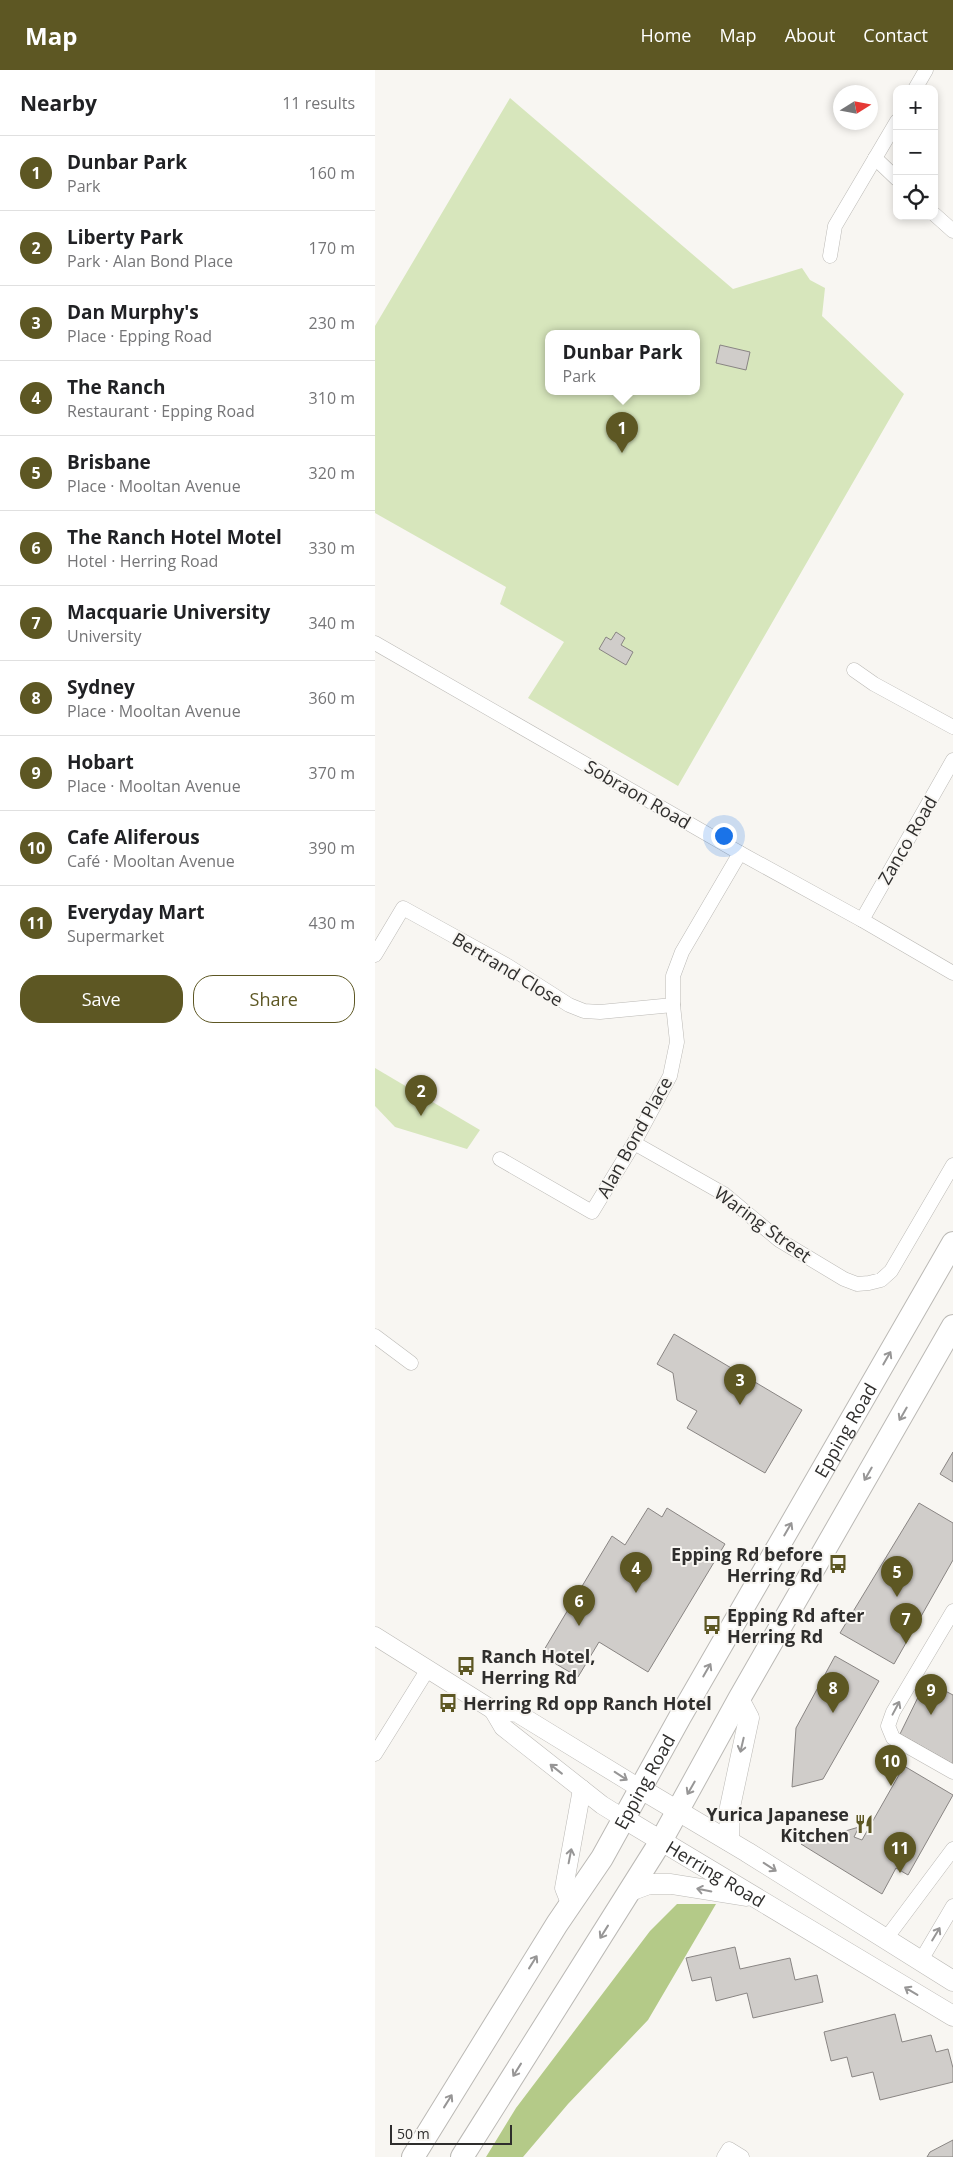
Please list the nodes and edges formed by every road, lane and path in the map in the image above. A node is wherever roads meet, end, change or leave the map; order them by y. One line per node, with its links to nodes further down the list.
1 (926, 70): 2 (street)
2 (917, 85)
3 (893, 128): 4 (street)
4 (875, 158): 5 (street); 8 (street)
5 (894, 175)
6 (938, 218): 7 (street)
7 (953, 231)
8 (831, 256)
9 (375, 643): 13 (street, Sobraon Road)
10 (854, 670): 11 (street)
11 (953, 727)
12 (953, 760): 14 (street, Zanco Road)
13 (740, 853): 14 (street, Sobraon Road); 17 (street, Alan Bond Place)
14 (862, 920): 16 (street, Sobraon Road)
15 (375, 955): 17 (street, Bertrand Close)
16 (953, 973)
17 (673, 1005): 18 (street, Alan Bond Place)
18 (633, 1143): 19 (street, Alan Bond Place); 20 (street, Waring Street)
19 (500, 1159)
20 (953, 1165)
21 (953, 1243): 33 (main road, Epping Road, one-way to 21)
22 (953, 1326): 28 (main road, one-way to 28)
23 (375, 1336): 24 (street)
24 (411, 1363)
25 (953, 1611): 31 (street, one-way to 25)
26 (375, 1636): 27 (street, Herring Road)
27 (428, 1668): 29 (street, Herring Road); 30 (street)
28 (739, 1699): 34 (main road, one-way to 34); 37 (main road, one-way to 37)
29 (493, 1710): 32 (street, Herring Road, one-way to 29); 33 (street, Herring Road, one-way to 33)
30 (375, 1754)
31 (953, 1772)
32 (582, 1789): 35 (street, Herring Road); 41 (street, one-way to 32)
33 (641, 1789): 34 (main road, Herring Road); 35 (main road, Epping Road)
34 (678, 1811): 36 (main road); 37 (main road, Herring Road)
35 (623, 1818): 36 (main road, Herring Road); 41 (main road, Epping Road)
36 (661, 1841): 39 (main road); 40 (main road, Herring Road)
37 (729, 1841): 43 (main road, Herring Road, one-way to 43)
38 (953, 1849): 43 (street)
39 (630, 1891): 40 (main road, one-way to 39); 48 (main road, one-way to 48)
40 (753, 1896): 46 (main road, Herring Road, one-way to 40)
41 (571, 1903): 47 (main road, Epping Road, one-way to 41)
42 (953, 1906): 44 (street, one-way to 42)
43 (885, 1940): 44 (main road, Herring Road)
44 (920, 1962): 45 (main road, Herring Road)
45 (953, 1981)
46 (953, 2016)
47 (413, 2157)
48 (462, 2157)
49 (724, 2157): 50 (street)
50 (742, 2157)

